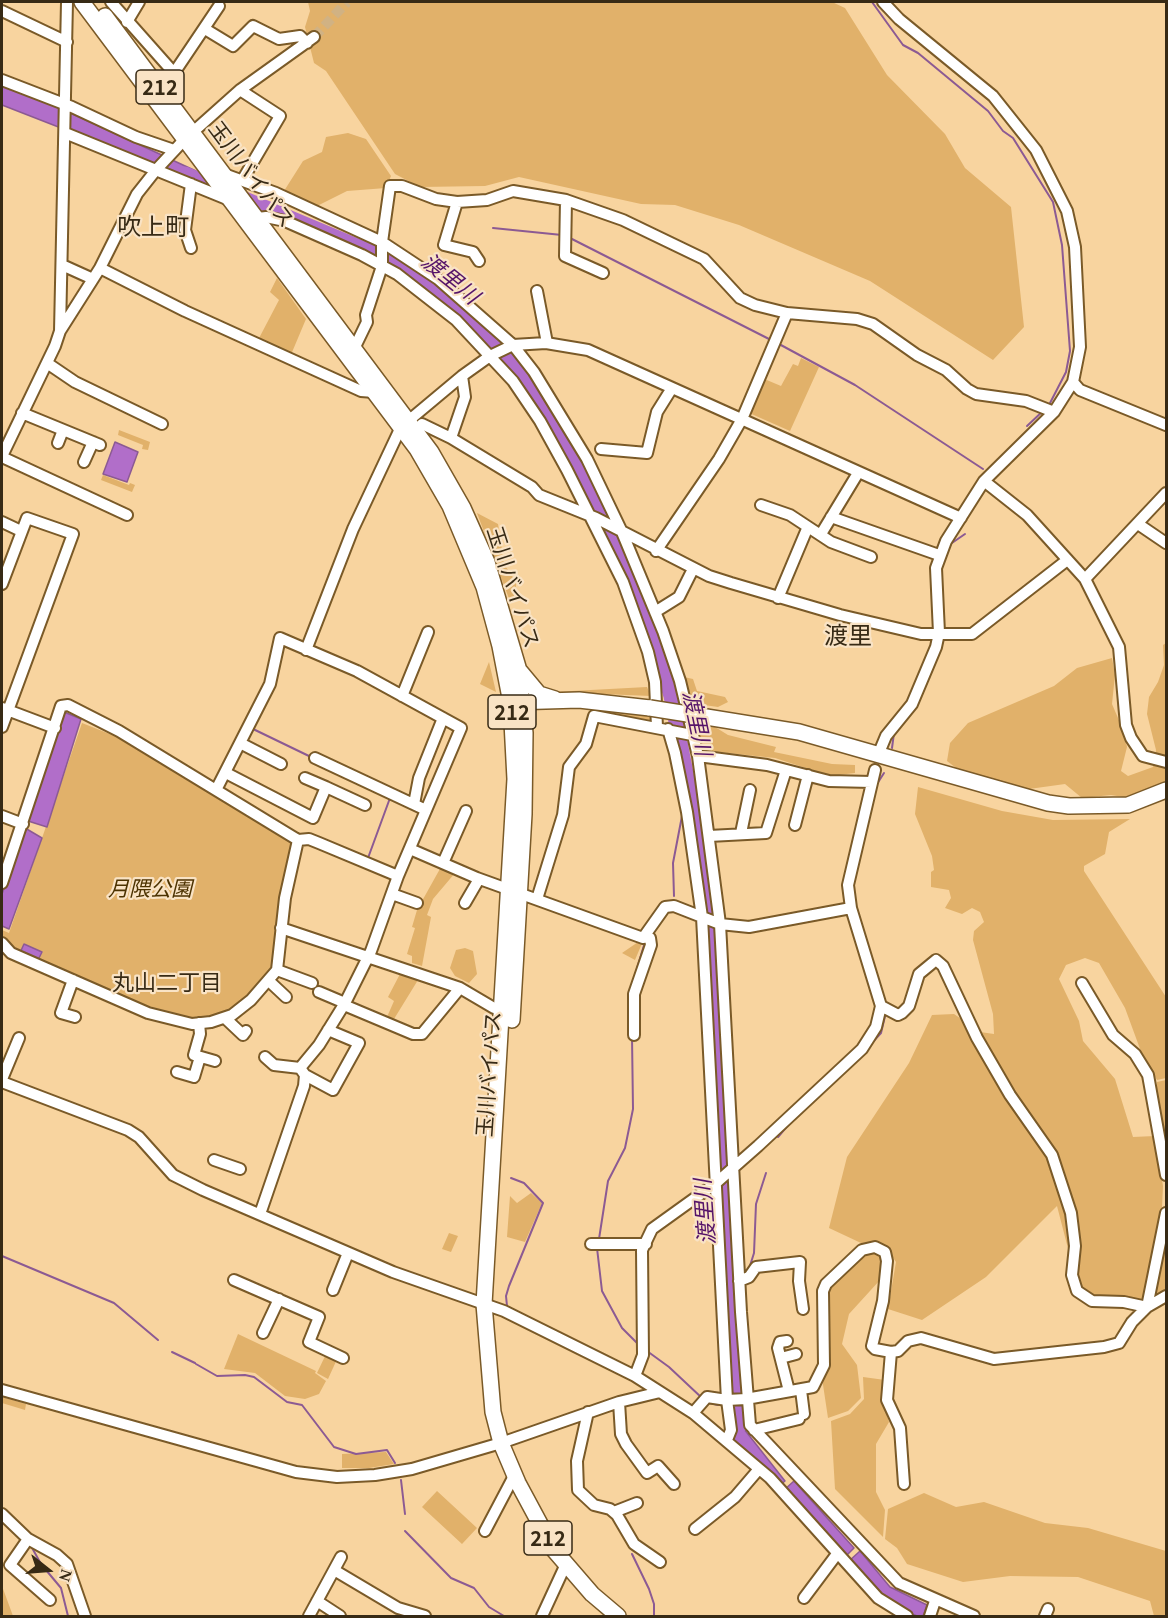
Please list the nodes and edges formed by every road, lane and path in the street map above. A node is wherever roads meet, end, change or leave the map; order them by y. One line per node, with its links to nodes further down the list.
1 (67, 2): 11 (street)
2 (82, 2): 18 (highway, 玉川バイパス / 212)
3 (94, 2): 14 (highway, 玉川バイパス / 212)
4 (111, 2): 9 (street)
5 (139, 2): 9 (street)
6 (884, 2): 44 (street)
7 (219, 6): 10 (street)
8 (2, 11): 11 (street)
9 (127, 22): 12 (street)
10 (205, 29): 12 (street); 15 (street)
11 (67, 42): 16 (street)
12 (174, 73): 14 (street)
13 (2, 80): 16 (street)
14 (161, 87): 18 (highway, 玉川バイパス / 212)
15 (240, 90): 18 (street); 21 (street)
16 (66, 108): 17 (street); 18 (street)
17 (65, 133): 19 (street); 30 (street)
18 (183, 140): 19 (street); 20 (highway, 玉川バイパス / 212); 24 (highway, 玉川バイパス / 212)
19 (156, 170): 22 (street); 32 (street)
20 (224, 174): 21 (street); 26 (highway, 玉川バイパス / 212)
21 (243, 179): 27 (street)
22 (191, 184): 24 (street); 28 (street)
23 (566, 200): 25 (street); 33 (street); 36 (street)
24 (232, 201): 26 (highway, 玉川バイパス / 212)
25 (457, 202): 27 (street); 29 (street)
26 (253, 217): 31 (street); 40 (highway, 玉川バイパス / 212)
27 (382, 242): 31 (street); 39 (street)
28 (191, 248)
29 (478, 261)
30 (62, 265): 34 (street); 37 (street)
31 (382, 267): 40 (street); 41 (street)
32 (100, 268): 34 (street); 46 (street)
33 (603, 273)
34 (93, 279): 37 (street)
35 (537, 291): 38 (street)
36 (787, 313): 47 (street); 49 (street)
37 (60, 331): 42 (street)
38 (547, 343): 39 (street); 45 (street)
39 (513, 345): 41 (street); 71 (street)
40 (352, 353): 46 (highway, 玉川バイパス / 212); 51 (highway, 玉川バイパス / 212)
41 (490, 356): 43 (street); 65 (street)
42 (47, 363): 48 (street); 50 (street)
43 (462, 376): 51 (street); 54 (street)
44 (1072, 382): 47 (street); 52 (street)
45 (672, 388): 49 (street); 56 (street)
46 (374, 392): 51 (highway, 玉川バイパス / 212)
47 (1049, 409): 60 (street)
48 (22, 413): 53 (street); 57 (street)
49 (742, 419): 59 (street); 74 (street)
50 (162, 424)
51 (411, 424): 54 (street); 85 (street); 86 (highway, 玉川バイパス / 212); 89 (highway, 玉川バイパス / 212)
52 (1167, 425)
53 (63, 430): 55 (street); 58 (street)
54 (451, 438): 65 (street)
55 (58, 443)
56 (601, 449)
57 (2, 457): 63 (street)
58 (84, 462)
59 (858, 473): 64 (street); 66 (street)
60 (984, 481): 66 (street); 77 (street)
61 (1167, 493): 68 (street)
62 (761, 505): 69 (street)
63 (128, 515)
64 (831, 517): 72 (street); 75 (street)
65 (593, 518): 71 (street); 95 (street)
66 (961, 518): 75 (street)
67 (2, 522): 70 (street)
68 (1138, 524): 73 (street); 79 (street)
69 (807, 529): 72 (street); 81 (street)
70 (21, 531): 80 (street); 90 (street)
71 (622, 532): 74 (street); 82 (street)
72 (821, 534): 76 (street)
73 (1167, 543)
74 (656, 551): 78 (street)
75 (939, 555): 84 (street)
76 (871, 557)
77 (1066, 561): 79 (street); 84 (street)
78 (693, 569): 81 (street); 82 (street)
79 (1085, 579): 102 (street)
80 (2, 584)
81 (778, 598): 84 (street)
82 (655, 612): 97 (street)
83 (428, 632): 87 (street)
84 (943, 634): 99 (street)
85 (306, 650): 87 (street); 98 (street)
86 (518, 667): 88 (highway); 89 (highway, 玉川バイパス / 212)
87 (402, 696): 91 (street)
88 (561, 700): 89 (highway); 92 (highway, bridge); 96 (highway)
89 (516, 702): 96 (highway, 玉川バイパス / 212); 131 (highway, 玉川バイパス / 212)
90 (5, 709): 93 (street); 94 (street)
91 (443, 718): 115 (street); 117 (street)
92 (713, 718): 113 (highway); 114 (highway)
93 (2, 727)
94 (54, 728): 111 (street); 121 (street)
95 (662, 728): 97 (street); 133 (street); 137 (street)
96 (525, 733): 131 (highway, 玉川バイパス / 212)
97 (692, 735): 100 (street)
98 (240, 743): 103 (street); 106 (street)
99 (881, 748)
100 (698, 756): 104 (street); 124 (street)
101 (315, 758): 115 (street)
102 (1167, 762)
103 (280, 764)
104 (786, 770): 107 (street); 123 (street)
105 (875, 770): 109 (street)
106 (226, 773): 111 (street); 120 (street)
107 (808, 776): 109 (street); 122 (street)
108 (305, 778): 110 (street)
109 (872, 782): 136 (street)
110 (326, 787): 116 (street); 120 (street)
111 (216, 790): 125 (street)
112 (750, 790): 123 (street)
113 (1167, 790)
114 (1167, 799)
115 (414, 804): 117 (street)
116 (364, 805)
117 (426, 810): 126 (street)
118 (466, 811): 127 (street)
119 (2, 816): 121 (street)
120 (313, 818): 125 (street)
121 (23, 824): 130 (street)
122 (795, 825)
123 (741, 833): 124 (street)
124 (709, 836): 138 (street)
125 (303, 840): 128 (street); 139 (street)
126 (410, 849): 127 (street); 128 (street)
127 (443, 863): 129 (street)
128 (398, 876): 132 (street)
129 (479, 879): 131 (street); 135 (street)
130 (2, 883)
131 (514, 892): 133 (street); 151 (highway, 玉川バイパス / 212)
132 (392, 894): 134 (street); 142 (street)
133 (537, 899): 140 (street)
134 (417, 903)
135 (465, 903)
136 (851, 908): 138 (street); 150 (street)
137 (702, 917): 138 (street); 140 (street); 160 (street)
138 (720, 924): 159 (street)
139 (281, 928): 142 (street); 143 (street)
140 (645, 936): 157 (street)
141 (2, 943): 144 (street)
142 (368, 957): 147 (street); 149 (street)
143 (277, 970): 145 (street); 149 (street)
144 (73, 980): 152 (street); 154 (street)
145 (270, 982): 148 (street); 153 (street)
146 (1082, 983): 170 (street)
147 (460, 988): 149 (street); 151 (street)
148 (286, 997)
149 (345, 1004): 155 (street)
150 (885, 1008): 169 (street); 183 (street)
151 (508, 1011): 182 (highway, 玉川バイパス / 212)
152 (75, 1017)
153 (225, 1017): 154 (street); 156 (street)
154 (199, 1023): 162 (street)
155 (328, 1030): 164 (street); 164 (street)
156 (246, 1031)
157 (634, 1035)
158 (19, 1038): 166 (street)
159 (726, 1048): 160 (street); 169 (street)
160 (707, 1050): 171 (street)
161 (265, 1056): 164 (street)
162 (200, 1057): 163 (street); 165 (street)
163 (215, 1061)
164 (302, 1071): 173 (street)
165 (177, 1072)
166 (2, 1080): 173 (street)
167 (214, 1160): 168 (street)
168 (240, 1169)
169 (733, 1169): 171 (street); 178 (street)
170 (1167, 1175)
171 (716, 1183): 175 (street); 185 (street)
172 (1167, 1213): 183 (street)
173 (260, 1214): 176 (street)
174 (597, 1244): 175 (street)
175 (646, 1244): 193 (street)
176 (348, 1253): 179 (street); 182 (street)
177 (234, 1280): 181 (street)
178 (739, 1281): 184 (street); 186 (street)
179 (333, 1290)
180 (1167, 1296): 183 (street)
181 (279, 1299): 187 (street); 191 (street)
182 (489, 1305): 193 (street); 205 (highway, 212)
183 (1147, 1307): 189 (street)
184 (803, 1309)
185 (723, 1312): 186 (street); 199 (street)
186 (741, 1312): 198 (street)
187 (263, 1333)
188 (787, 1341): 192 (street)
189 (891, 1352): 194 (street); 209 (street)
190 (796, 1354): 192 (street)
191 (343, 1358)
192 (781, 1358): 196 (street)
193 (635, 1376): 197 (street)
194 (801, 1389): 196 (street); 203 (street)
195 (2, 1390): 205 (street)
196 (789, 1391): 198 (street)
197 (660, 1392): 200 (street); 201 (street)
198 (746, 1399): 199 (street); 203 (street)
199 (727, 1400): 201 (street); 204 (street)
200 (619, 1402): 202 (street); 208 (street)
201 (700, 1405): 204 (street)
202 (588, 1412): 205 (street); 211 (street)
203 (754, 1430): 224 (street)
204 (727, 1440): 206 (street)
205 (501, 1443): 207 (highway, 212)
206 (759, 1469): 213 (street); 216 (street)
207 (514, 1476): 214 (street); 219 (highway, 212)
208 (674, 1484)
209 (903, 1485)
210 (638, 1503): 211 (street)
211 (614, 1512): 218 (street)
212 (2, 1514): 215 (street)
213 (695, 1528)
214 (485, 1531)
215 (28, 1539): 222 (street); 226 (street)
216 (837, 1554): 221 (street); 232 (street)
217 (341, 1557): 220 (street)
218 (660, 1562)
219 (566, 1564): 230 (street); 231 (highway, 212)
220 (334, 1570): 223 (street); 225 (street)
221 (804, 1598)
222 (50, 1600)
223 (317, 1601): 227 (street); 228 (street)
224 (935, 1601): 233 (street); 234 (street)
225 (396, 1612): 229 (street)
226 (85, 1617)
227 (309, 1617)
228 (340, 1617)
229 (425, 1617)
230 (542, 1617)
231 (618, 1617)
232 (907, 1617)
233 (930, 1617)
234 (974, 1617)

